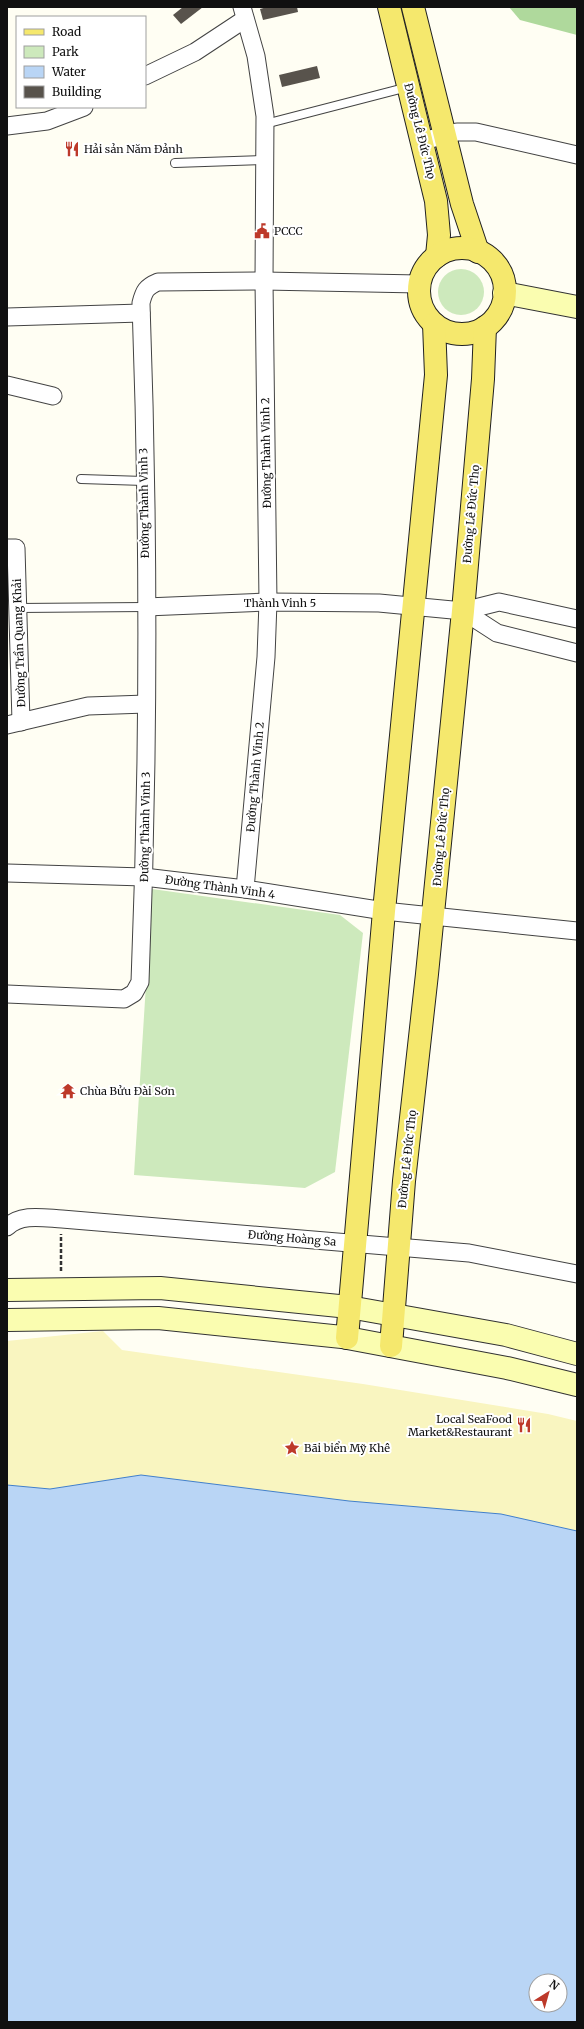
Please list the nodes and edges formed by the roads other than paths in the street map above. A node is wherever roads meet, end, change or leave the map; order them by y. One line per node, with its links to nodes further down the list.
1 (389, 7): 5 (main road, Đường Lê Đức Thọ)
2 (413, 7): 9 (main road)
3 (243, 13): 4 (street, Đường Thành Vinh 2); 7 (street, Đường Thành Vinh 2)
4 (146, 76)
5 (409, 86): 7 (lane); 10 (main road, Đường Lê Đức Thọ)
6 (81, 108): 8 (street)
7 (265, 124): 12 (street, Đường Thành Vinh 2)
8 (7, 126)
9 (445, 135): 10 (street); 11 (street); 14 (main road)
10 (423, 141): 15 (main road, Đường Lê Đức Thọ)
11 (577, 155)
12 (265, 160): 13 (lane); 16 (street, Đường Thành Vinh 2)
13 (175, 163)
14 (478, 252): 15 (main road); 18 (main road)
15 (437, 256): 17 (main road)
16 (264, 281): 17 (street, Đường Thành Vinh 3); 20 (street, Đường Thành Vinh 3); 29 (street, Đường Thành Vinh 2)
17 (419, 284): 22 (main road)
18 (504, 294): 19 (main road); 23 (main road)
19 (577, 307)
20 (141, 313): 21 (street); 27 (street, Đường Thành Vinh 3)
21 (7, 317)
22 (434, 324): 23 (main road); 30 (main road)
23 (485, 327): 33 (main road, Đường Lê Đức Thọ)
24 (7, 385): 25 (street)
25 (53, 396)
26 (81, 479): 27 (lane)
27 (144, 481): 31 (street, Đường Thành Vinh 3)
28 (7, 548): 32 (street, Đường Trần Quang Khải)
29 (268, 602): 30 (street, Thành Vinh 5); 31 (street, Thành Vinh 5); 40 (street, Đường Thành Vinh 2)
30 (413, 605): 33 (street, Thành Vinh 5); 41 (main road)
31 (146, 607): 32 (lane); 36 (street, Đường Thành Vinh 3)
32 (18, 608): 37 (street, Đường Trần Quang Khải)
33 (463, 611): 34 (street); 35 (street); 42 (main road, Đường Lê Đức Thọ)
34 (577, 619)
35 (577, 653)
36 (146, 704): 37 (street, Đường Trần Quang Khải); 39 (street, Đường Thành Vinh 3)
37 (14, 723)
38 (7, 873): 39 (street, Đường Thành Vinh 4)
39 (144, 877): 40 (street, Đường Thành Vinh 4); 44 (street, Đường Thành Vinh 3)
40 (245, 889): 41 (street, Đường Thành Vinh 4)
41 (384, 911): 42 (street, Đường Thành Vinh 4); 46 (main road)
42 (433, 917): 43 (street, Đường Thành Vinh 4); 47 (main road, Đường Lê Đức Thọ)
43 (577, 931)
44 (7, 994)
45 (7, 1227): 46 (street, Đường Hoàng Sa)
46 (355, 1243): 47 (street, Đường Hoàng Sa); 50 (main road)
47 (398, 1247): 48 (street, Đường Hoàng Sa); 51 (main road, Đường Lê Đức Thọ)
48 (577, 1274)
49 (7, 1290): 50 (main road)
50 (349, 1307): 51 (main road); 53 (main road)
51 (393, 1315): 54 (main road, Đường Lê Đức Thọ); 55 (main road)
52 (7, 1320): 53 (main road)
53 (347, 1338): 54 (main road)
54 (391, 1346): 56 (main road)
55 (577, 1354)
56 (577, 1385)

